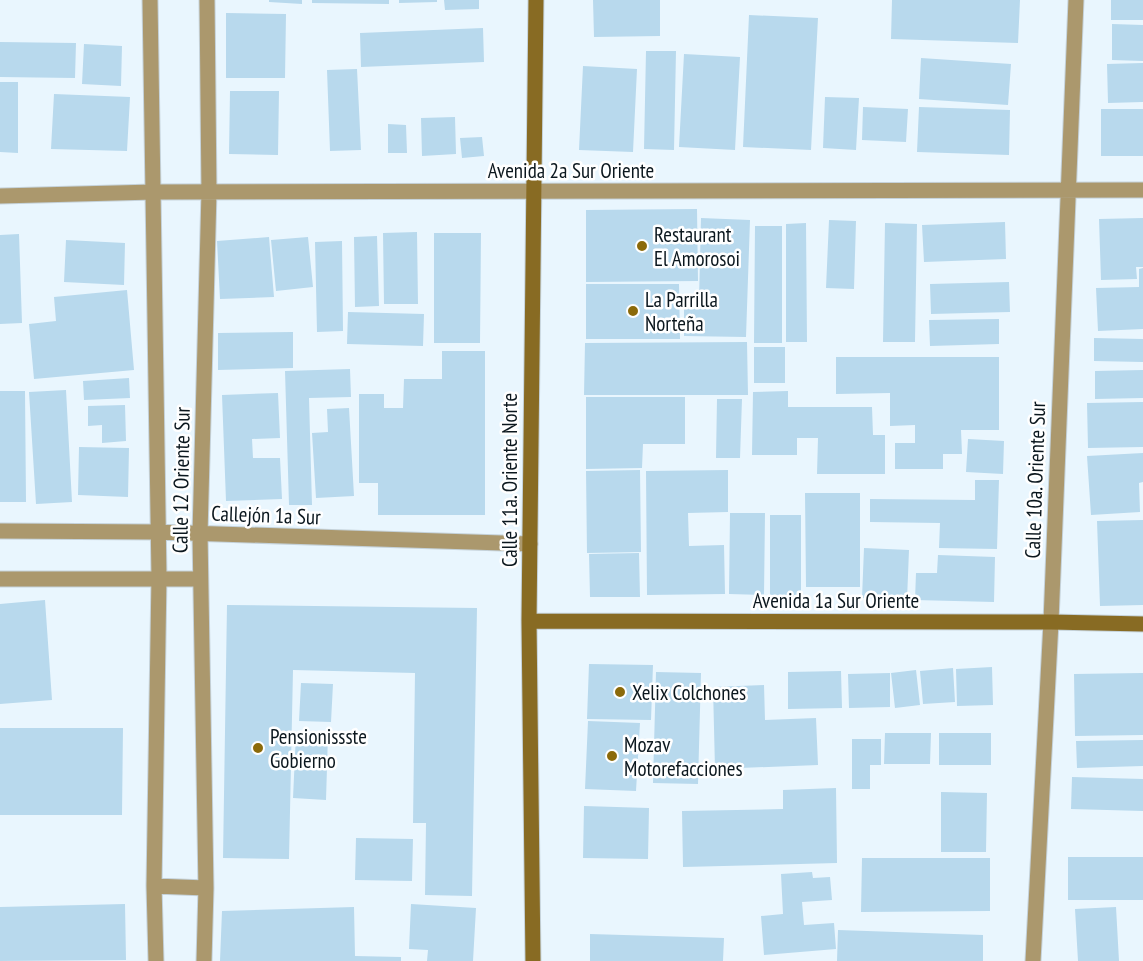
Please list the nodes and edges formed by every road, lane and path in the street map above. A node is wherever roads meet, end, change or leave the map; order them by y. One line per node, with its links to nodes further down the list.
1 (150, 0): 8 (street, Calle 12 Oriente Sur)
2 (207, 0): 9 (street, Calle 12 Oriente Sur)
3 (536, 0): 6 (street, Calle 11a. Oriente Norte)
4 (1076, 0): 7 (street, Calle 10a. Oriente Sur)
5 (1143, 190): 7 (street, Avenida 2a Sur Oriente)
6 (533, 191): 7 (street, Avenida 2a Sur Oriente); 9 (street, Avenida 2a Sur Oriente); 14 (street, Calle 11a. Oriente Norte)
7 (1067, 191): 19 (street, Calle 10a. Oriente Sur)
8 (154, 192): 9 (street, Avenida 2a Sur Oriente); 10 (street, Avenida 2a Sur Oriente); 12 (street, Calle 12 Oriente Sur)
9 (209, 192): 13 (street, Calle 12 Oriente Sur)
10 (0, 196)
11 (0, 531): 12 (street, Callejón 1a Sur)
12 (158, 532): 13 (street, Callejón 1a Sur); 15 (street, Calle 12 Oriente Sur)
13 (200, 534): 14 (street, Callejón 1a Sur); 17 (street, Calle 12 Oriente Sur)
14 (530, 544): 18 (street, Calle 11a. Oriente Norte)
15 (159, 577): 16 (street); 17 (street); 21 (street, Calle 12 Oriente Sur)
16 (0, 579)
17 (200, 579): 22 (street, Calle 12 Oriente Sur)
18 (530, 621): 19 (street, Avenida 1a Sur Oriente); 25 (street, Calle 11a. Oriente Norte)
19 (1051, 622): 20 (street, Avenida 1a Sur Oriente); 26 (street, Calle 10a. Oriente Sur)
20 (1143, 624)
21 (154, 886): 22 (street); 23 (street, Calle 12 Oriente Sur)
22 (206, 888): 24 (street, Calle 12 Oriente Sur)
23 (156, 961)
24 (204, 961)
25 (533, 961)
26 (1033, 961)

